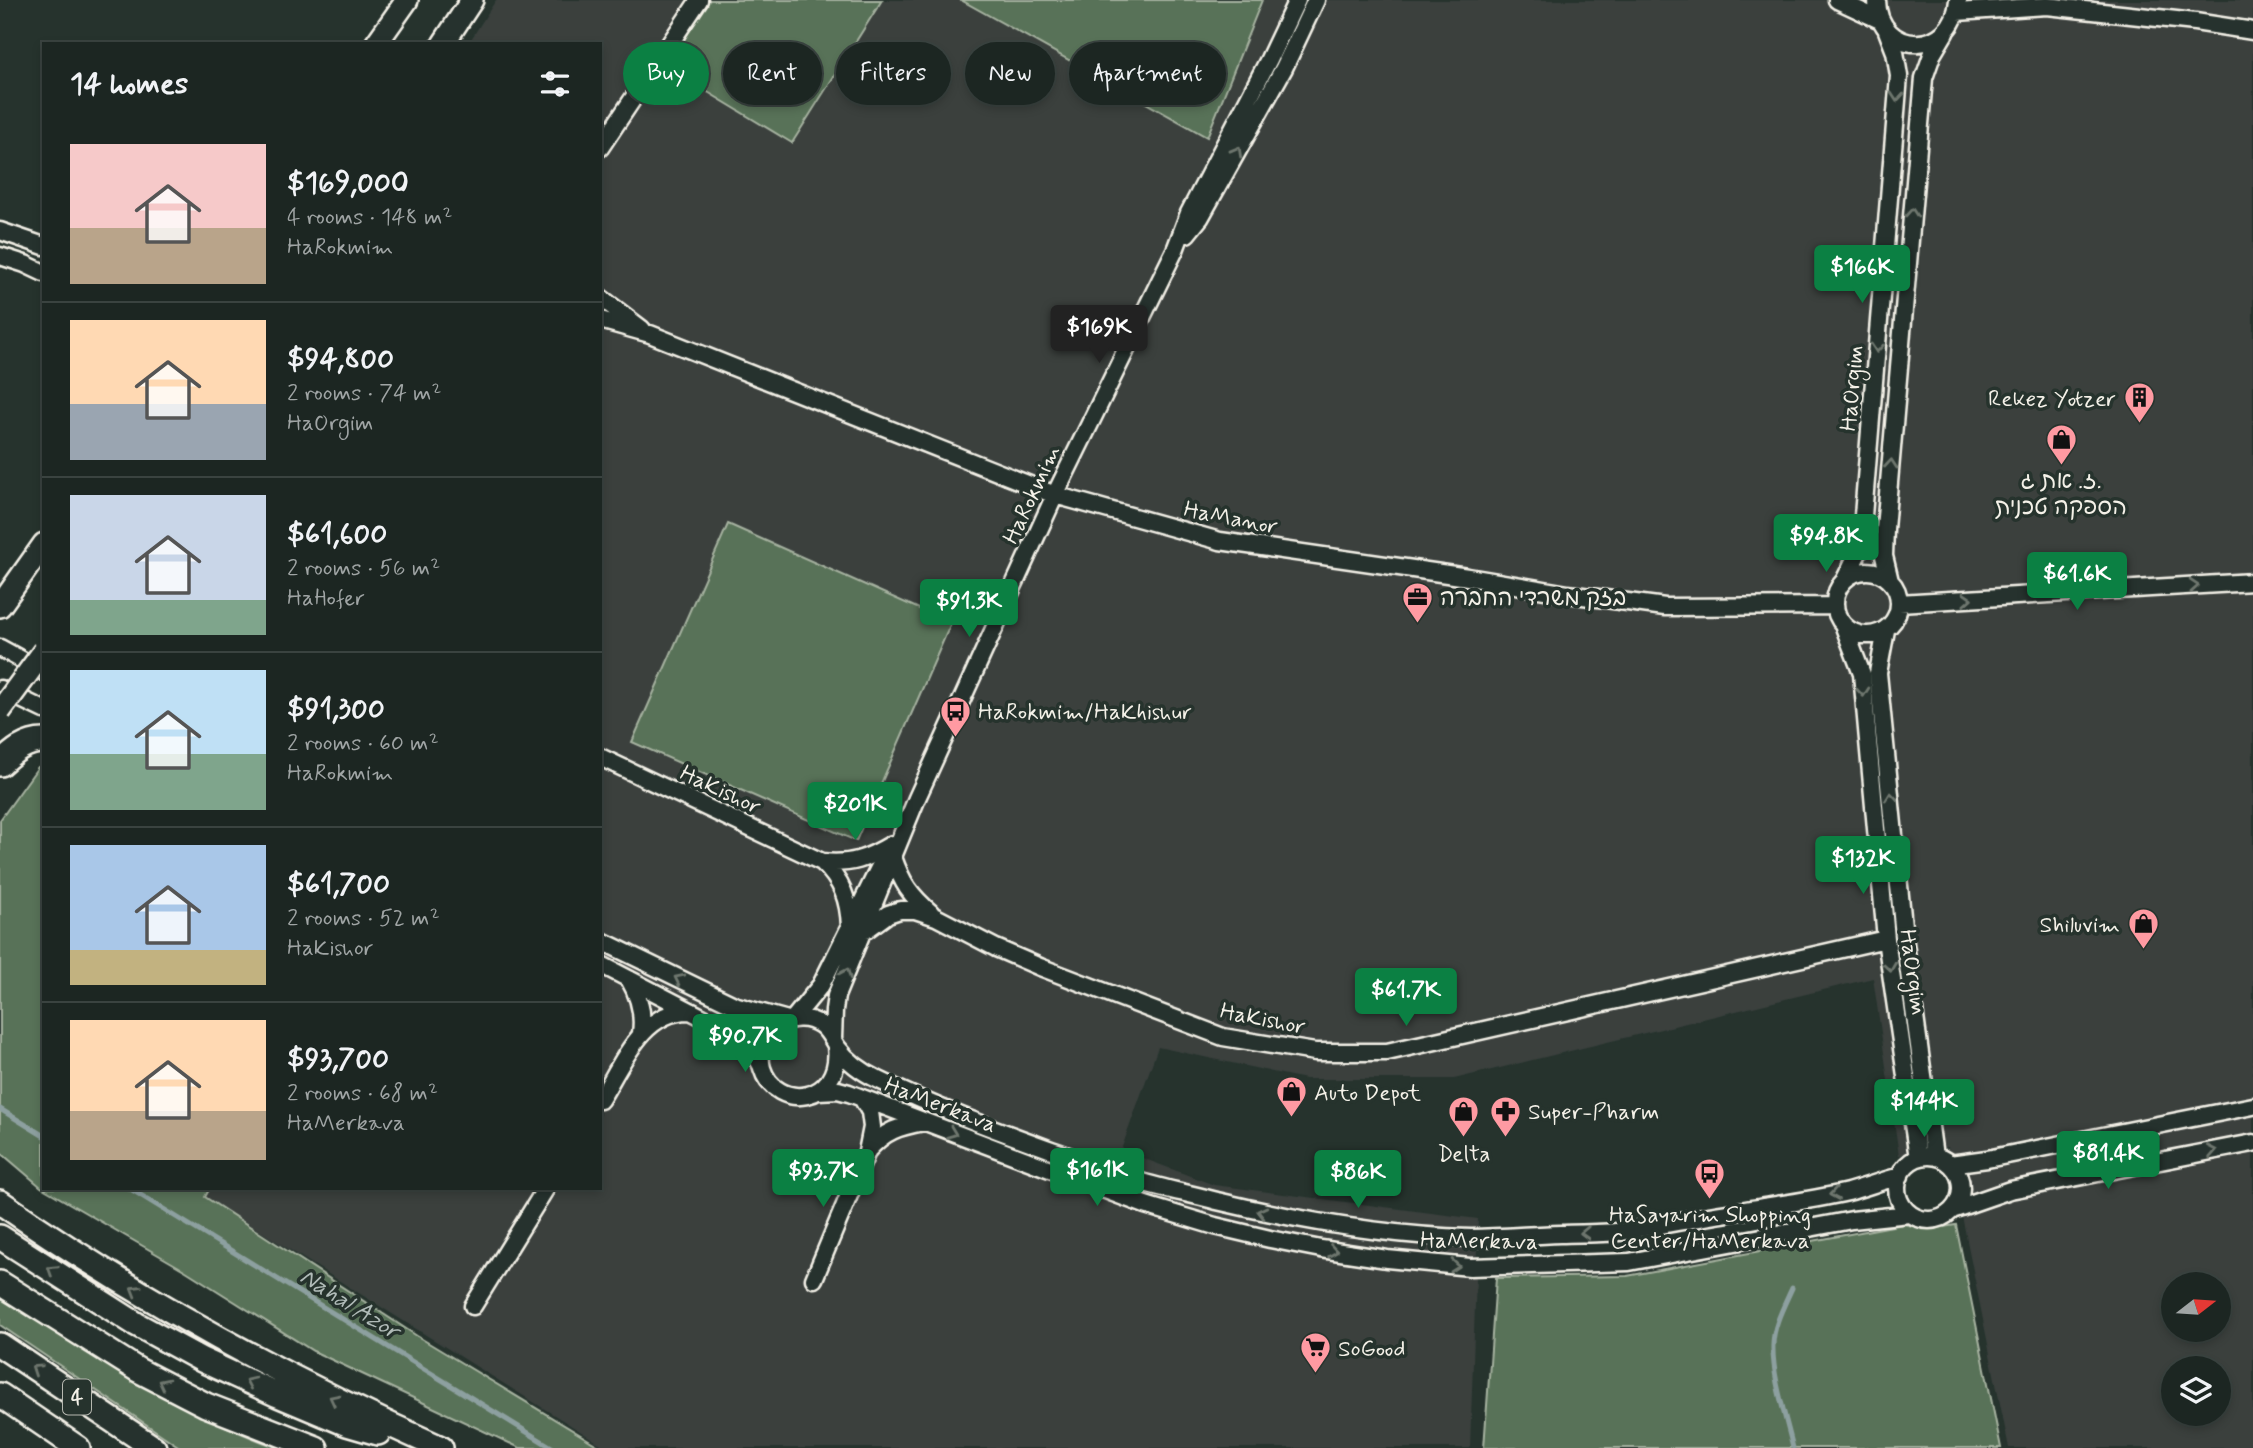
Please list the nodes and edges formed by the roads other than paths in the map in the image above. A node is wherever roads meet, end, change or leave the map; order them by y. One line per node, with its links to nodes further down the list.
1 (407, 0): 12 (main road)
2 (472, 0): 13 (main road)
3 (699, 0): 14 (street)
4 (1297, 0): 17 (street, HaRokmim)
5 (1316, 0): 17 (street, HaRokmim, one-way to 5)
6 (1837, 0): 9 (street)
7 (1877, 0): 9 (street, HaOrgim)
8 (1957, 6): 10 (street); 11 (street, HaOrgim)
9 (1884, 25): 11 (street); 25 (street, HaOrgim, one-way to 25)
10 (2253, 32)
11 (1945, 33): 26 (street, HaOrgim, one-way to 11)
12 (377, 42)
13 (444, 42)
14 (602, 145)
15 (0, 231): 16 (street)
16 (42, 245)
17 (1175, 250): 23 (street, HaRokmim)
18 (0, 256): 19 (street)
19 (42, 272)
20 (602, 298): 22 (street, HaManor)
21 (602, 321): 22 (street, HaManor)
22 (650, 334): 23 (street, HaManor)
23 (1055, 495): 30 (street, HaManor); 42 (street, HaRokmim)
24 (40, 550): 29 (main road)
25 (1845, 579): 26 (street); 30 (street)
26 (1890, 580): 28 (street)
27 (2253, 582): 28 (street, one-way to 27)
28 (1899, 603): 32 (street)
29 (0, 606)
30 (1835, 606): 31 (street)
31 (1844, 626): 32 (street); 46 (street, HaOrgim, one-way to 46)
32 (1886, 630): 62 (street, HaOrgim, one-way to 32)
33 (0, 648): 35 (street)
34 (42, 654): 38 (main road, bridge)
35 (42, 671)
36 (0, 689): 37 (street)
37 (42, 709)
38 (0, 711)
39 (42, 741): 41 (highway)
40 (602, 758): 43 (street, HaKishor)
41 (0, 764)
42 (893, 850): 43 (street, HaKishor); 44 (street, HaKishor); 45 (street, HaRokmim)
43 (822, 862): 45 (street, HaKishor)
44 (936, 917): 45 (street, HaKishor); 46 (street, HaKishor)
45 (857, 930): 51 (street, HaRokmim); 53 (street, HaRokmim, one-way to 45)
46 (1886, 939): 62 (street, HaOrgim, one-way to 62)
47 (602, 941): 51 (street, one-way to 47)
48 (602, 965): 49 (street)
49 (629, 979): 50 (street); 52 (street)
50 (691, 1011): 52 (street); 54 (street)
51 (791, 1019): 53 (street); 54 (street)
52 (642, 1033): 56 (street)
53 (835, 1042): 55 (street); 64 (street, HaMerkava, one-way to 53)
54 (761, 1065): 55 (street)
55 (818, 1091): 57 (street, HaMerkava)
56 (602, 1097)
57 (862, 1098): 59 (street, HaMerkava); 61 (street)
58 (2253, 1105): 63 (street)
59 (923, 1122): 61 (street); 68 (street, HaMerkava, one-way to 68)
60 (2253, 1143): 67 (street, one-way to 60)
61 (867, 1152): 70 (street)
62 (1926, 1157): 63 (street); 64 (street)
63 (1950, 1164): 67 (street)
64 (1900, 1175): 68 (street)
65 (545, 1190): 72 (street)
66 (0, 1202): 79 (highway, one-way to 66)
67 (1955, 1209): 68 (street)
68 (1909, 1214)
69 (0, 1237): 78 (highway, one-way to 69)
70 (814, 1279)
71 (0, 1283): 77 (highway, one-way to 71)
72 (473, 1306)
73 (0, 1345): 76 (highway, 4, one-way to 73)
74 (0, 1395): 75 (highway, 4)
75 (78, 1448)
76 (154, 1448)
77 (316, 1448)
78 (428, 1448)
79 (441, 1448)

